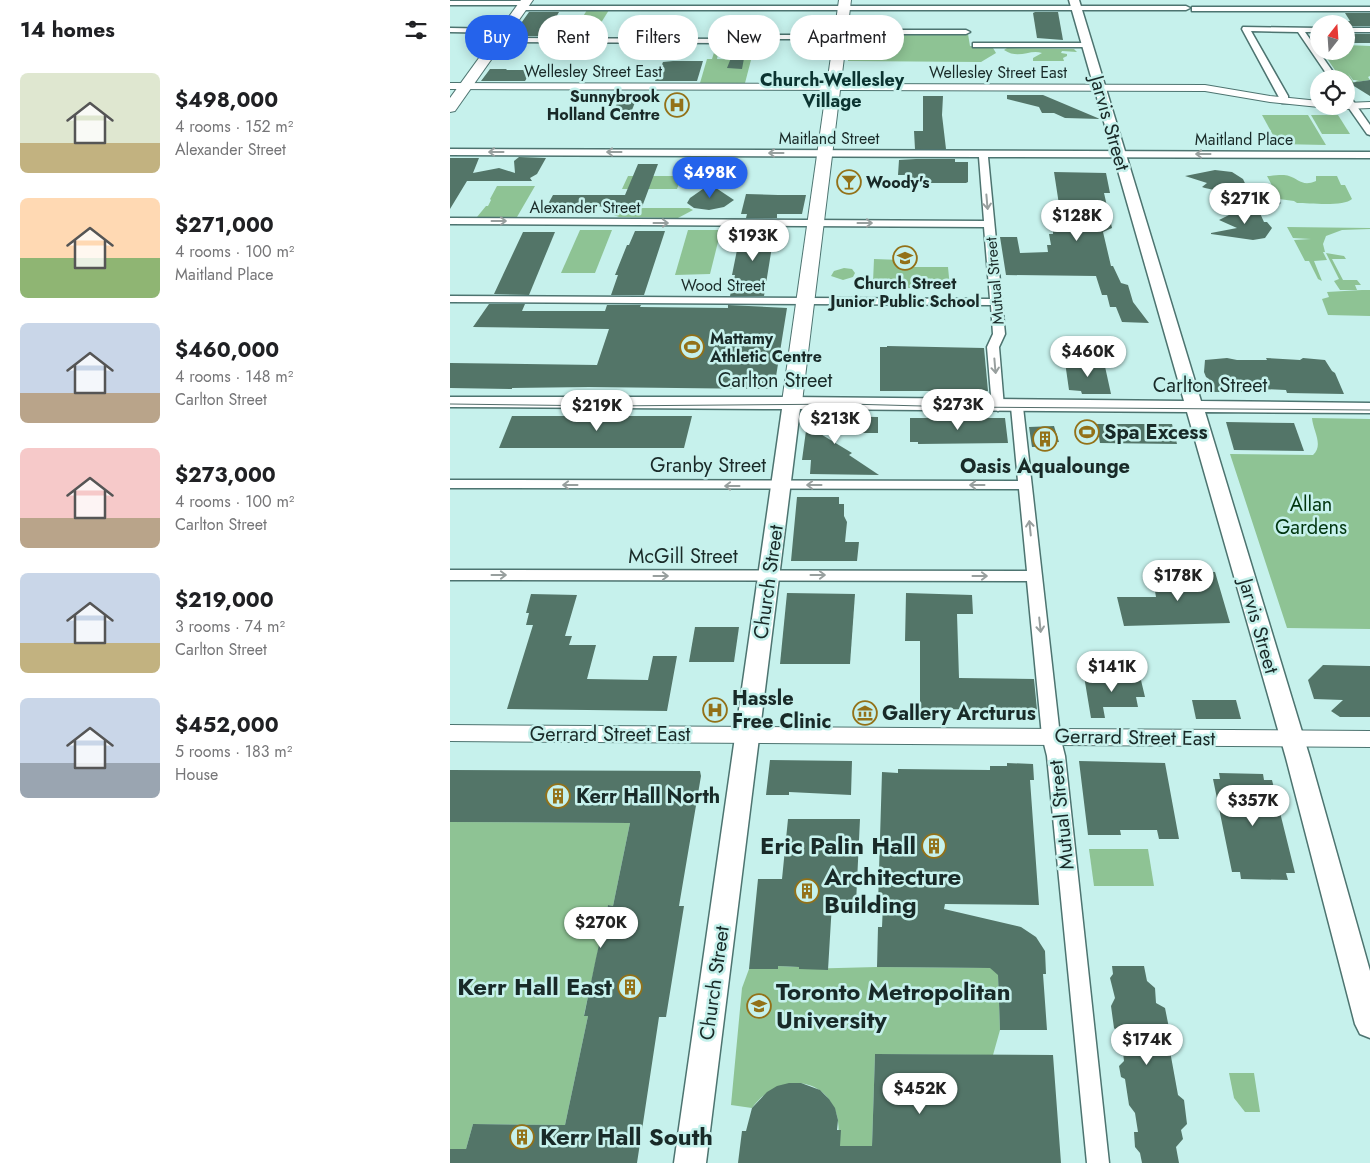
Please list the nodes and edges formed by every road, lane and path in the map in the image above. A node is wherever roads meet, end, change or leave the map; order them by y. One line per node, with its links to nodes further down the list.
1 (450, 3): 2 (street)
2 (524, 4): 3 (street); 7 (main road)
3 (844, 4): 4 (street)
4 (1075, 4): 5 (street); 19 (main road, Jarvis Street)
5 (1189, 5): 6 (street)
6 (1370, 9)
7 (516, 15)
8 (450, 30): 13 (street)
9 (1300, 30): 10 (street); 22 (street); 27 (street)
10 (1310, 30)
11 (1355, 30): 12 (street)
12 (1370, 30)
13 (465, 32)
14 (966, 32): 15 (street)
15 (904, 33)
16 (790, 36): 17 (street)
17 (528, 37)
18 (976, 45): 19 (street)
19 (1087, 45): 26 (main road, Jarvis Street)
20 (484, 60): 24 (main road)
21 (837, 60): 25 (main road, Church Street)
22 (1328, 70)
23 (450, 86): 24 (street, Wellesley Street East)
24 (465, 86): 25 (street, Wellesley Street East); 31 (main road)
25 (833, 88): 26 (street, Wellesley Street East); 35 (main road, Church Street)
26 (1099, 88): 27 (street, Wellesley Street East); 37 (main road, Jarvis Street)
27 (1285, 101): 28 (street, Wellesley Street East)
28 (1310, 103)
29 (1355, 104): 30 (street)
30 (1370, 105)
31 (450, 108)
32 (1355, 112): 33 (street)
33 (1370, 132)
34 (450, 152): 35 (street, Maitland Street, one-way to 34)
35 (825, 153): 36 (street, Maitland Street); 40 (main road, Church Street)
36 (983, 154): 37 (street, Maitland Street); 41 (street, Mutual Street, one-way to 41)
37 (1119, 154): 38 (street, Maitland Place, one-way to 37); 49 (main road, Jarvis Street)
38 (1370, 155)
39 (450, 221): 40 (street, Alexander Street, one-way to 40)
40 (816, 223): 41 (street, Alexander Street, one-way to 41); 43 (main road, Church Street)
41 (989, 224): 44 (street, Mutual Street)
42 (450, 299): 43 (street, Wood Street)
43 (806, 301): 44 (street, Wood Street); 46 (main road, Church Street)
44 (995, 302): 47 (street, Mutual Street, one-way to 47)
45 (450, 402): 46 (main road, Carlton Street)
46 (792, 402): 47 (main road, Carlton Street); 52 (main road, Church Street)
47 (998, 406): 48 (main road, Carlton Street)
48 (1018, 407): 49 (main road, Carlton Street); 53 (street, Mutual Street)
49 (1194, 407): 50 (main road, Carlton Street); 61 (main road, Jarvis Street)
50 (1370, 408)
51 (450, 484): 52 (street, Granby Street, one-way to 51)
52 (781, 485): 53 (street, Granby Street, one-way to 52); 55 (main road, Church Street)
53 (1026, 485): 56 (street, Mutual Street, one-way to 53)
54 (450, 575): 55 (street, McGill Street, one-way to 55)
55 (769, 575): 56 (street, McGill Street, one-way to 56); 58 (main road, Church Street)
56 (1035, 576): 59 (street, Mutual Street, one-way to 59)
57 (450, 733): 58 (street, Gerrard Street East)
58 (748, 735): 59 (street, Gerrard Street East); 63 (main road, Church Street)
59 (1051, 736): 61 (street, Gerrard Street East); 64 (street, Mutual Street)
60 (1370, 739): 61 (street, Gerrard Street East)
61 (1293, 740): 62 (main road, Jarvis Street)
62 (1370, 1024)
63 (690, 1163)
64 (1098, 1163)

